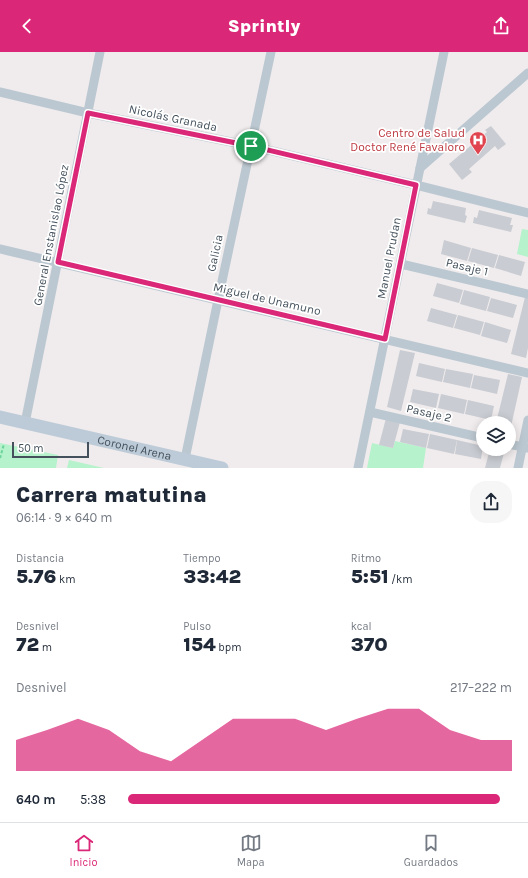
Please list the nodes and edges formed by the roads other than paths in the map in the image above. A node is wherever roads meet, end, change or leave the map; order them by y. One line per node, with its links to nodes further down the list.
1 (100, 52): 6 (street, General Enstanislao López)
2 (271, 52): 7 (street, Galicia)
3 (444, 52): 8 (street, Manuel Prudan)
4 (528, 73): 8 (street)
5 (0, 92): 6 (street, Nicolás Granada)
6 (88, 113): 7 (street, Nicolás Granada); 12 (street, General Enstanislao López)
7 (251, 146): 9 (street, Nicolás Granada); 15 (street, Galicia)
8 (420, 168): 9 (street, Manuel Prudan)
9 (416, 185): 10 (street, Nicolás Granada); 13 (street, Manuel Prudan)
10 (528, 213)
11 (0, 249): 12 (street, Miguel de Unamuno)
12 (58, 262): 15 (street, Miguel de Unamuno); 21 (street, General Enstanislao López)
13 (401, 264): 14 (street, Pasaje 1); 16 (street, Manuel Prudan)
14 (528, 294)
15 (218, 300): 16 (street, Miguel de Unamuno); 24 (street, Galicia)
16 (385, 339): 17 (street, Miguel de Unamuno); 18 (street, Manuel Prudan)
17 (528, 373)
18 (370, 412): 22 (street, Pasaje 2); 26 (street, Manuel Prudan)
19 (0, 417): 21 (street, Coronel Arena)
20 (528, 420): 23 (street)
21 (25, 423): 24 (street, Coronel Arena)
22 (476, 436)
23 (525, 447): 27 (street)
24 (185, 459): 25 (street, Coronel Arena)
25 (222, 468)
26 (358, 468)
27 (518, 468)

